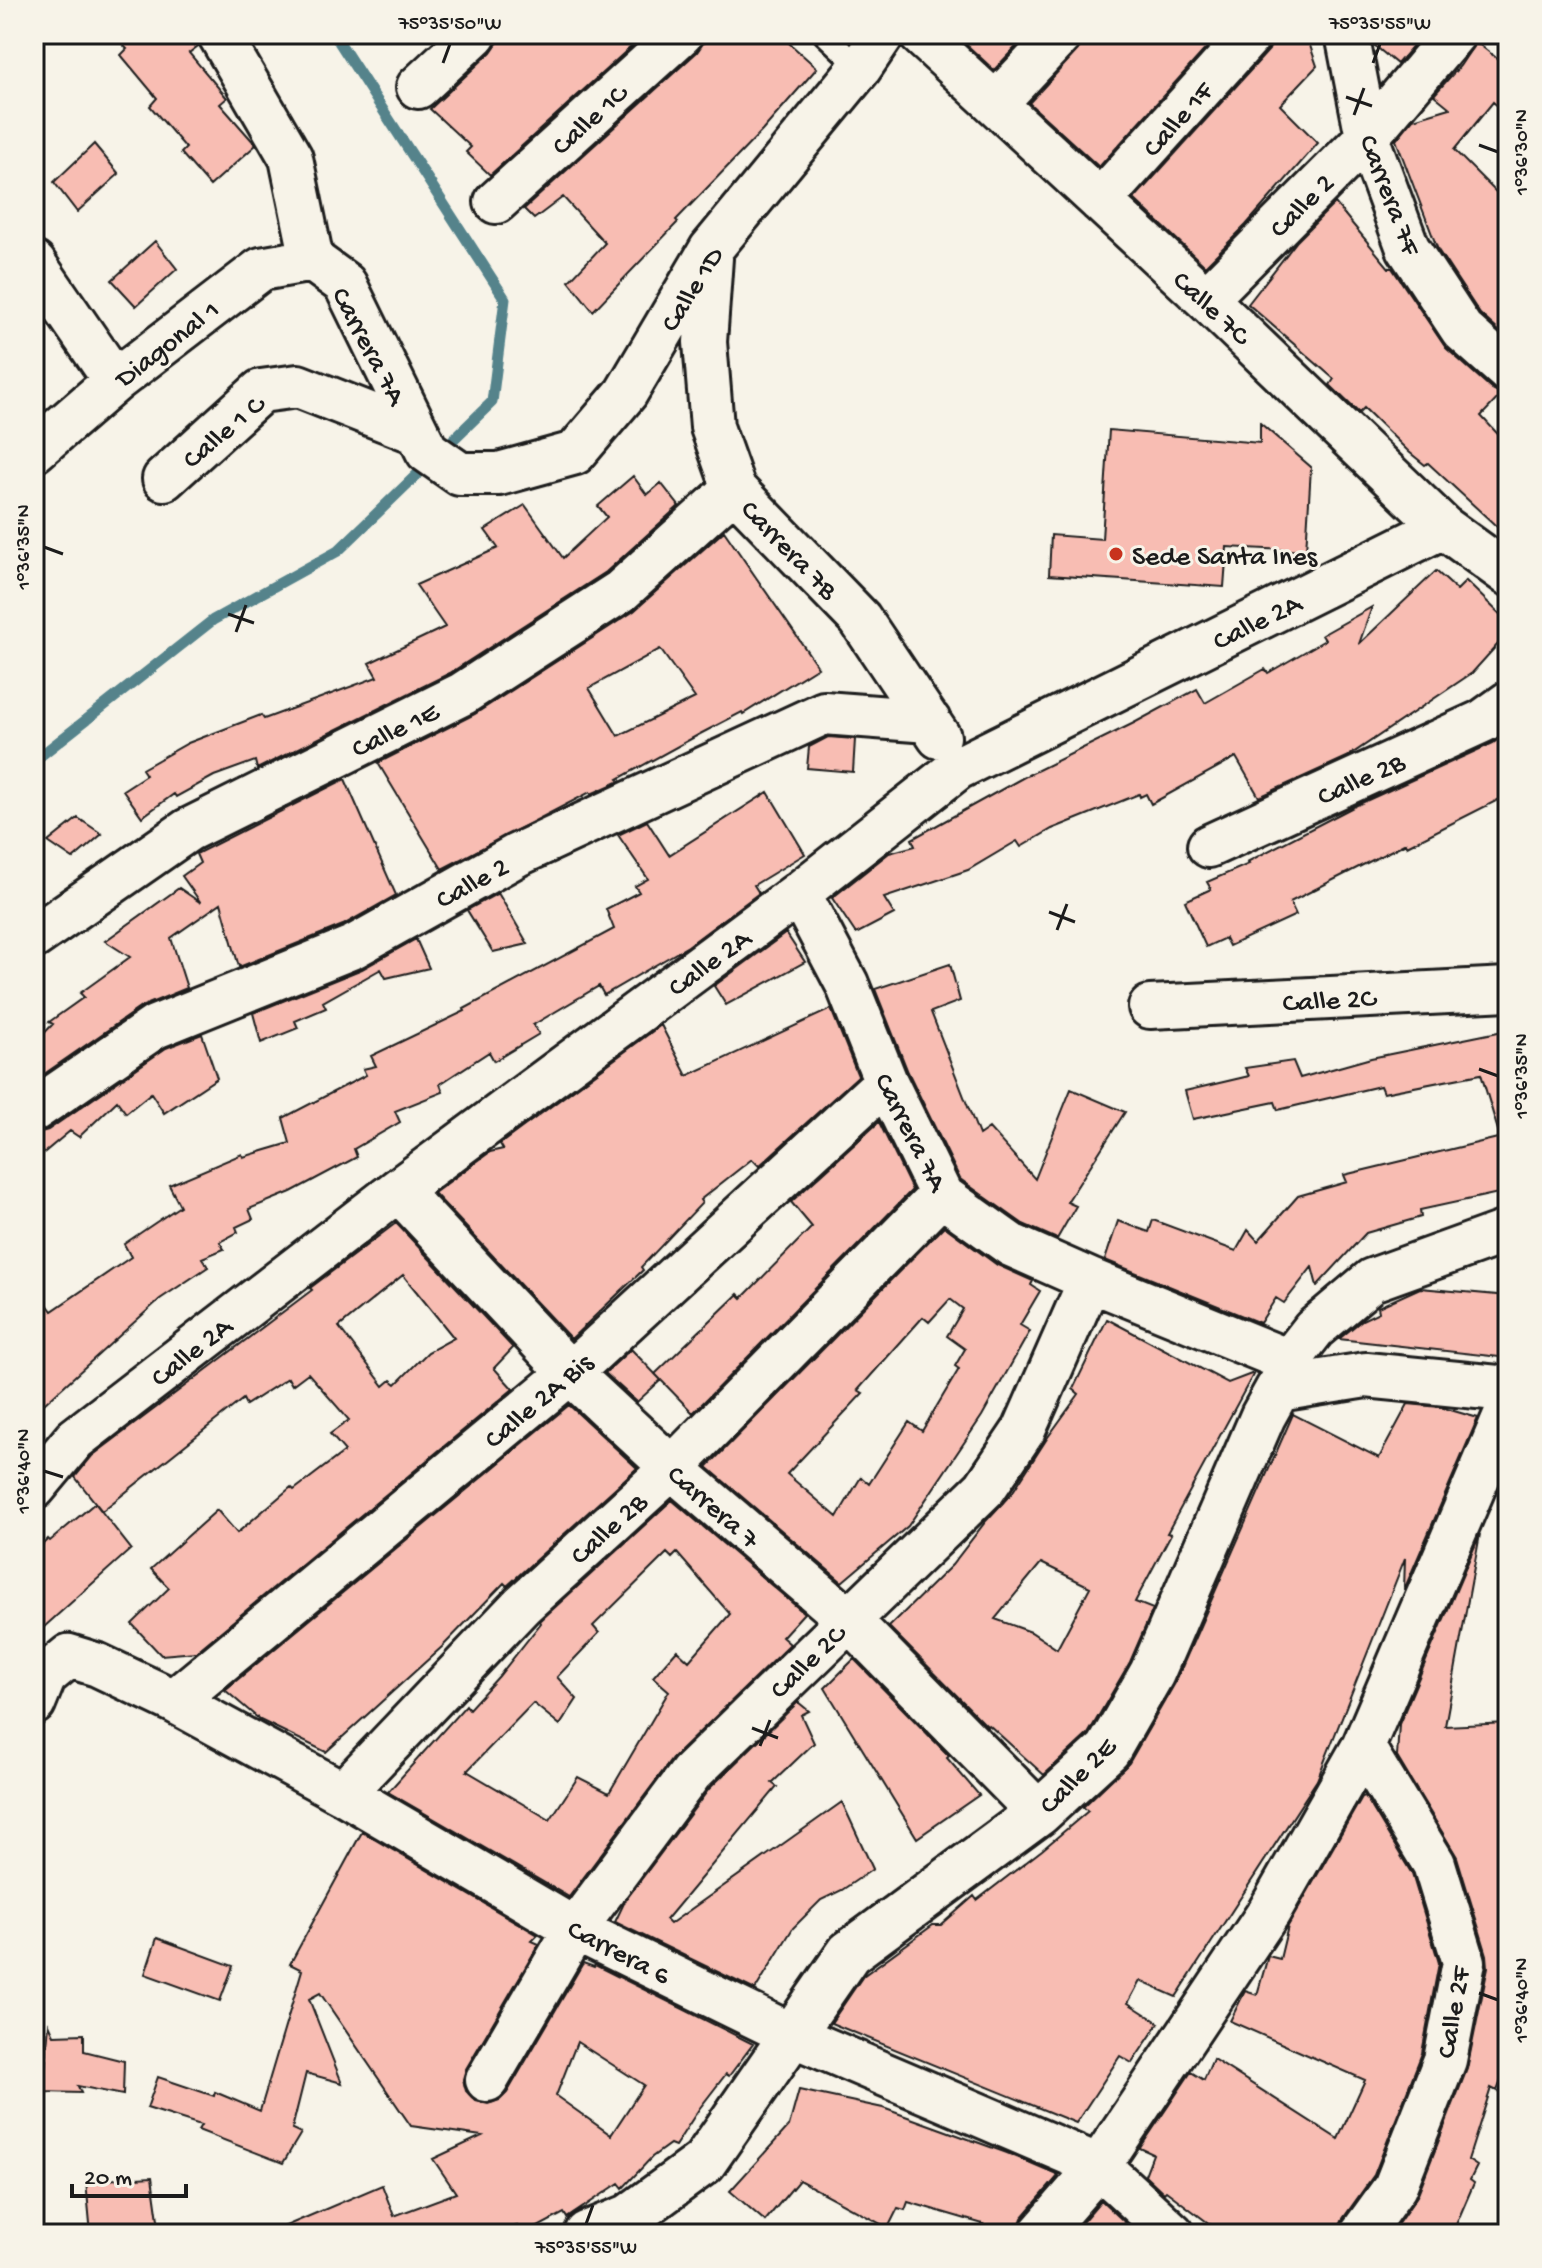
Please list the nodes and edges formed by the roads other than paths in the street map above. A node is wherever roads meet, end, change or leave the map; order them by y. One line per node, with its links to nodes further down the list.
1 (219, 34): 18 (street, Carrera 7A)
2 (475, 34): 12 (street)
3 (681, 34): 16 (street, Calle 1C)
4 (824, 34): 11 (lane)
5 (883, 34): 11 (street, Calle 1D)
6 (920, 34): 13 (street, Calle 7C)
7 (1061, 34): 13 (street)
8 (1251, 34): 15 (street, Calle 1F)
9 (1347, 34): 14 (street, Carrera 7F)
10 (1454, 34): 14 (street, Calle 2)
11 (860, 68): 17 (street, Calle 1D)
12 (418, 87)
13 (996, 103): 15 (street, Calle 7C)
14 (1367, 137): 20 (street, Calle 2); 21 (street, Carrera 7F)
15 (1100, 201): 20 (street, Calle 7C)
16 (496, 202)
17 (711, 249): 24 (street, Calle 1D); 26 (street, Carrera 7B)
18 (312, 260): 22 (street, Diagonal 1); 24 (street, Carrera 7A)
19 (34, 263): 22 (street)
20 (1206, 299): 27 (street, Calle 7C)
21 (1508, 371)
22 (115, 381): 23 (street, Diagonal 1)
23 (34, 451)
24 (435, 453): 25 (street, Calle 1 C)
25 (164, 479)
26 (734, 489): 30 (street, Carrera 7B); 34 (street, Calle 1E)
27 (1443, 527): 28 (street, Calle 7C); 31 (street, Calle 2A)
28 (1508, 574)
29 (1508, 703): 32 (street, Calle 2B)
30 (929, 721): 31 (street, Carrera 7B); 38 (street, Calle 2)
31 (958, 768): 33 (street, Calle 2A)
32 (1209, 846)
33 (799, 893): 37 (street, Carrera 7A); 39 (street, Calle 2A)
34 (34, 937)
35 (1508, 989): 36 (street, Calle 2C)
36 (1150, 1007)
37 (886, 1082): 40 (street, Carrera 7A); 43 (street, Calle 2A Bis)
38 (34, 1110)
39 (398, 1190): 43 (street, Carrera 7); 48 (street, Calle 2A)
40 (941, 1195): 42 (street, Carrera 7A); 47 (street, Calle 2B)
41 (1508, 1231): 44 (street, Calle 2E)
42 (1090, 1280): 44 (street, Carrera 7A); 49 (street, Calle 2C)
43 (570, 1373): 47 (street, Carrera 7); 50 (street, Calle 2A Bis)
44 (1284, 1375): 45 (street); 54 (street, Calle 2E)
45 (1508, 1389)
46 (1508, 1408): 52 (street)
47 (672, 1468): 49 (street, Carrera 7); 53 (street, Calle 2B)
48 (34, 1488)
49 (848, 1619): 54 (street, Carrera 7); 55 (street, Calle 2C)
50 (174, 1701): 51 (street, Carrera 6); 53 (street, Carrera 6)
51 (34, 1703)
52 (1363, 1747): 58 (street); 63 (street, Calle 2F)
53 (343, 1793): 55 (street, Carrera 6)
54 (1039, 1813): 56 (street, Calle 2E)
55 (575, 1929): 56 (street, Carrera 6); 57 (street, Calle 2C)
56 (792, 2035): 58 (street, Carrera 6); 59 (street, Calle 2E)
57 (487, 2080)
58 (1099, 2166): 61 (street); 62 (street, Carrera 6)
59 (636, 2226): 60 (street, Calle 2E)
60 (587, 2234)
61 (1040, 2234)
62 (1173, 2234)
63 (1361, 2234)

